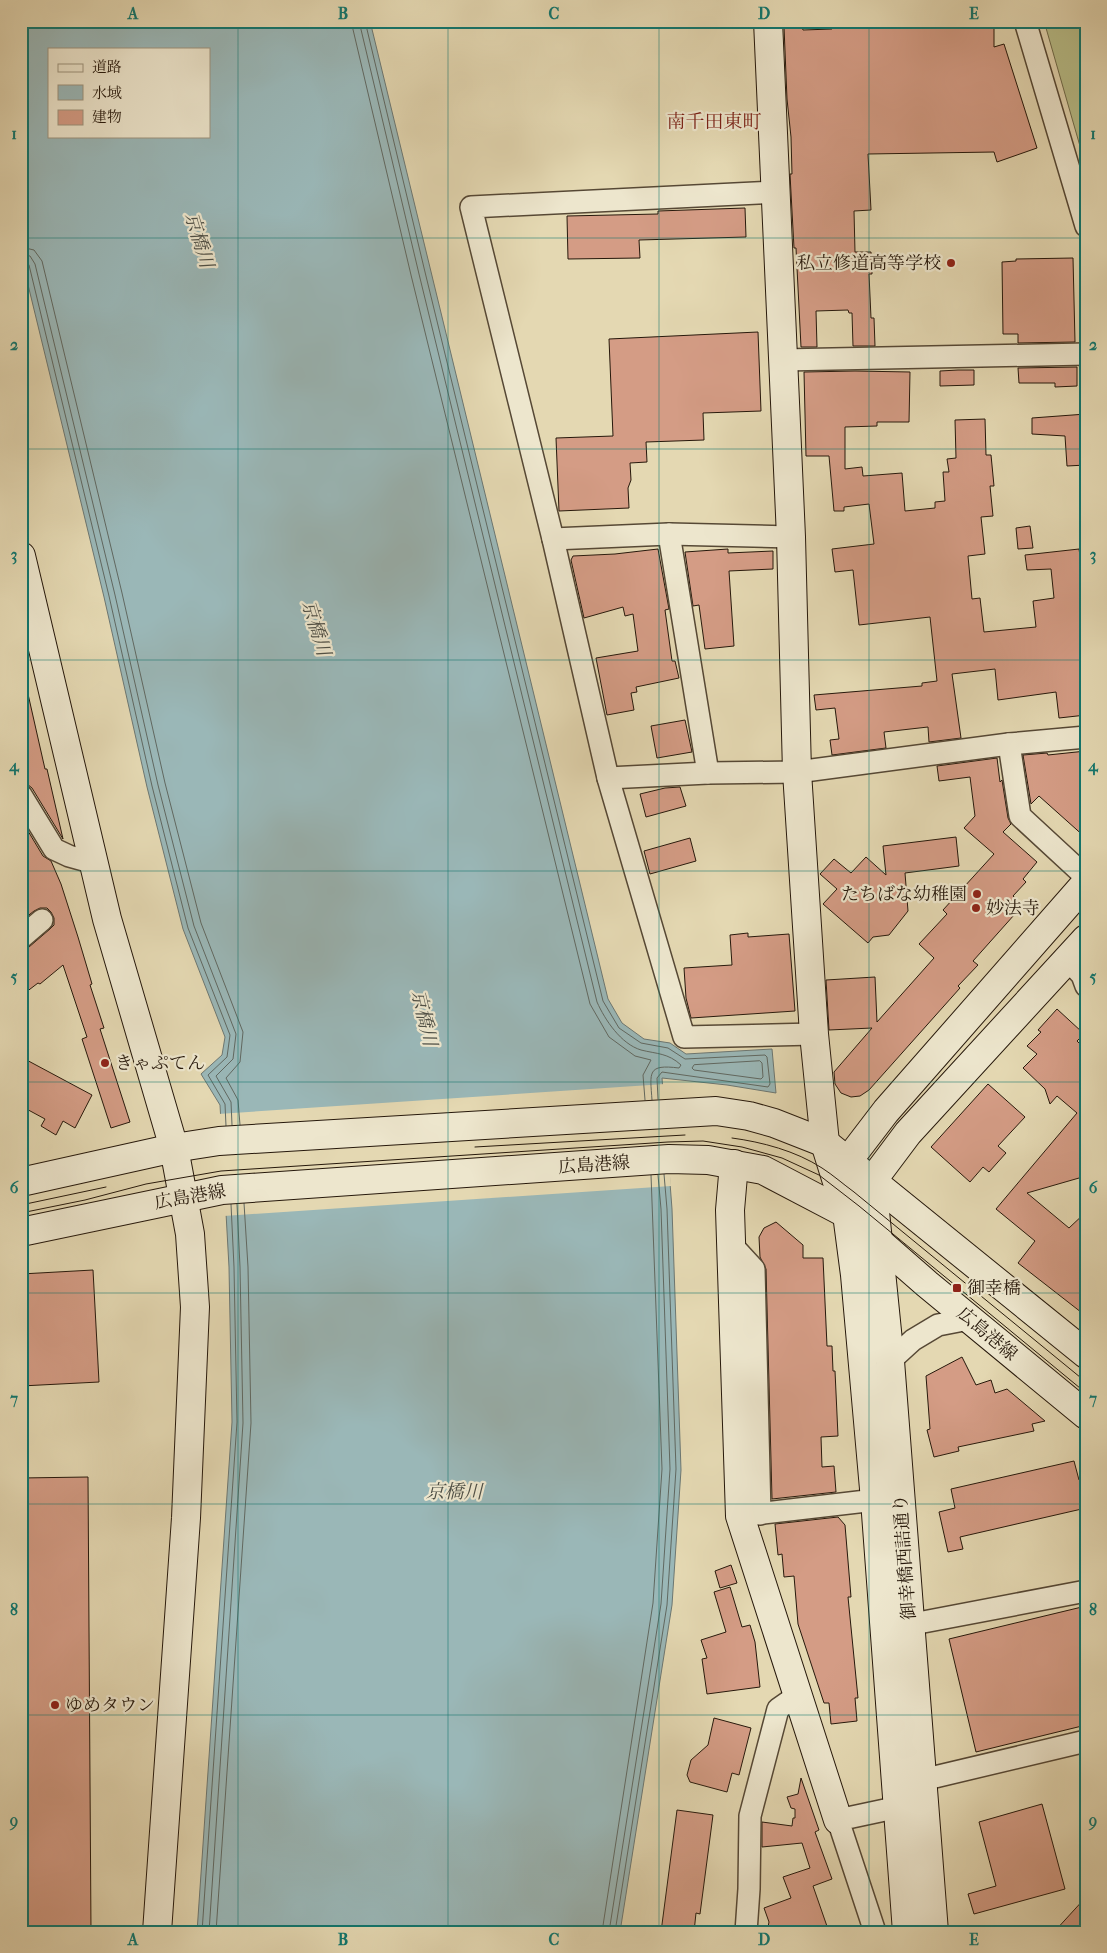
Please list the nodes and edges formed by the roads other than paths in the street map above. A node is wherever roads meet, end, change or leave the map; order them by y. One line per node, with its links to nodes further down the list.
1 (768, 21): 3 (street)
2 (1025, 21): 4 (street)
3 (777, 192): 6 (street); 9 (street)
4 (1086, 226)
5 (1086, 354): 6 (street)
6 (783, 360): 8 (street)
7 (669, 534): 8 (street); 9 (street); 14 (street)
8 (791, 538): 13 (street)
9 (553, 539): 15 (street)
10 (21, 556): 17 (street)
11 (1086, 737): 12 (street)
12 (1008, 744): 13 (street); 18 (street)
13 (797, 772): 14 (street); 25 (street)
14 (708, 773): 15 (street)
15 (608, 778): 25 (street)
16 (21, 795): 17 (street)
17 (94, 863): 27 (street)
18 (1086, 877)
19 (1086, 883): 28 (street)
20 (42, 920): 21 (street)
21 (21, 938)
22 (1086, 939): 23 (street)
23 (1067, 960): 24 (street); 31 (street)
24 (1086, 986)
25 (814, 1034): 26 (street)
26 (825, 1143): 27 (street); 28 (street); 33 (street)
27 (174, 1148): 30 (street); 32 (street)
28 (847, 1162): 31 (street); 33 (street)
29 (734, 1164): 32 (street, 広島港線); 33 (street, 広島港線); 41 (street)
30 (21, 1182)
31 (872, 1182): 33 (street); 35 (street, 御幸橋西詰通り); 37 (street)
32 (183, 1197): 34 (street, 広島港線); 49 (street)
33 (846, 1214): 35 (street, 広島港線); 40 (street, 御幸橋西詰通り)
34 (21, 1232)
35 (878, 1242): 36 (street, 広島港線); 38 (street, 御幸橋西詰通り)
36 (969, 1318): 38 (street); 39 (street, 広島港線)
37 (1086, 1354)
38 (890, 1361): 43 (street, 御幸橋西詰通り)
39 (1086, 1415)
40 (876, 1500): 41 (street); 43 (street, 御幸橋西詰通り)
41 (750, 1515): 44 (street)
42 (1086, 1590): 43 (street)
43 (897, 1627): 46 (street, 御幸橋西詰通り); 47 (street, 御幸橋西詰通り)
44 (798, 1695): 48 (street); 50 (street)
45 (1086, 1741): 46 (street)
46 (922, 1780): 47 (street); 53 (street, 御幸橋西詰通り)
47 (899, 1806): 48 (street); 52 (street, 御幸橋西詰通り)
48 (838, 1820): 51 (street)
49 (157, 1932)
50 (746, 1932)
51 (875, 1932)
52 (907, 1932)
53 (934, 1932)

